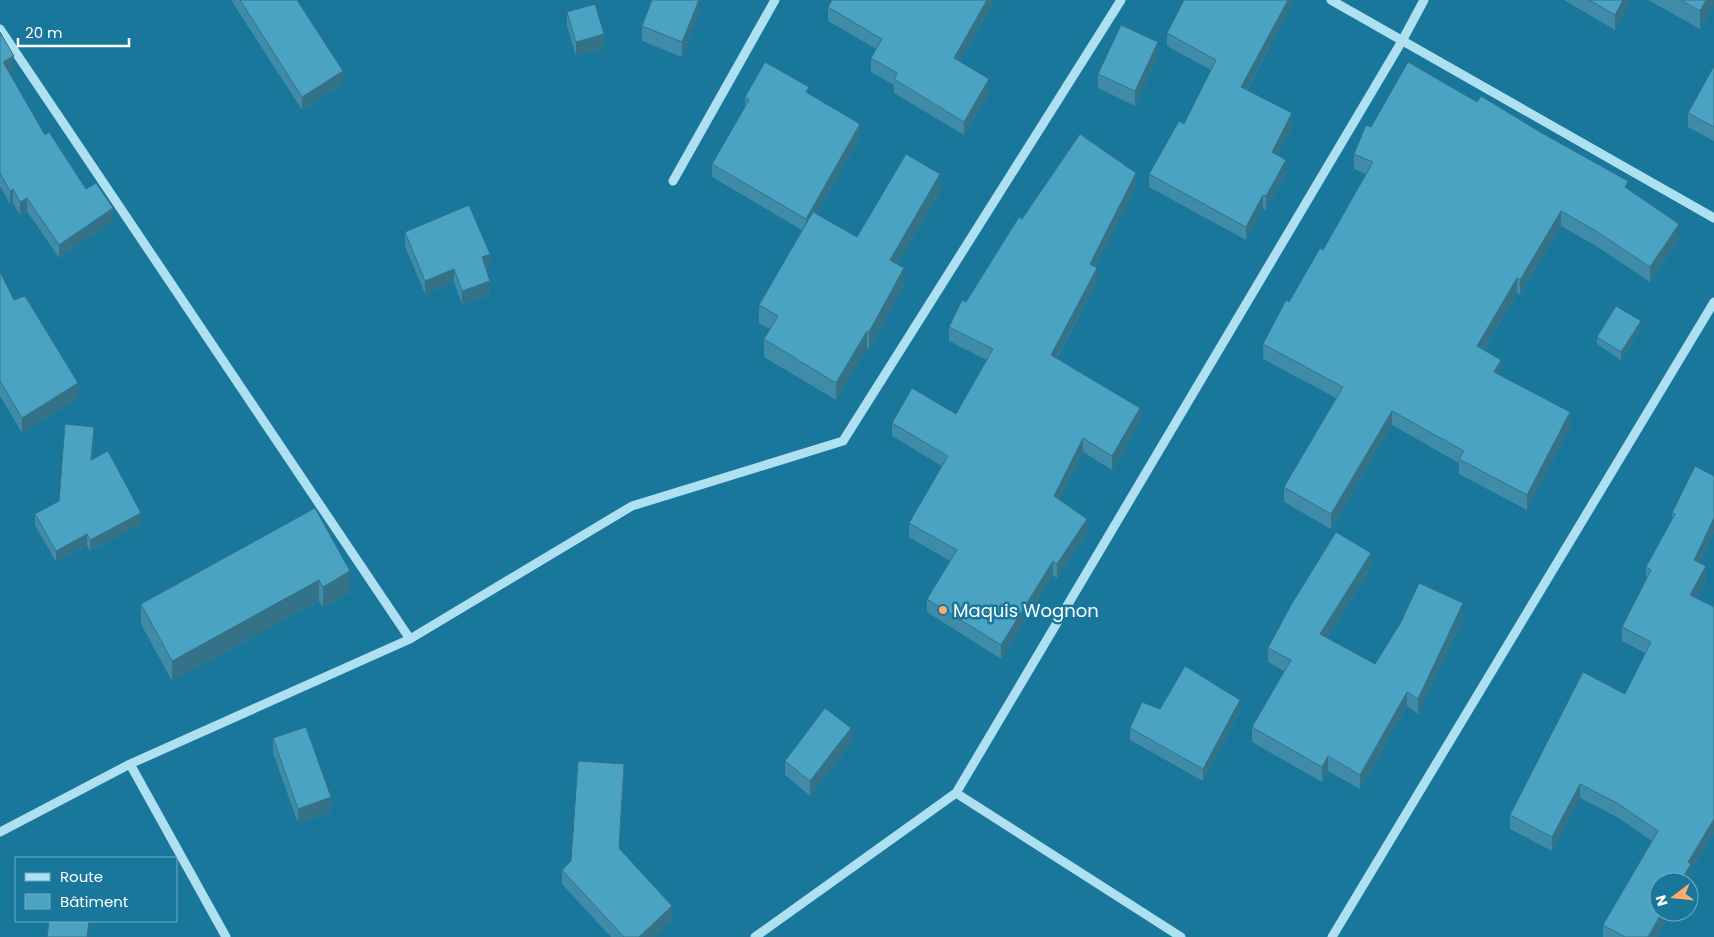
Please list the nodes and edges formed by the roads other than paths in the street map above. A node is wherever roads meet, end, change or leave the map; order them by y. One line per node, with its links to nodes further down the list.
1 (776, 0): 7 (street)
2 (1121, 0): 10 (street)
3 (1331, 0): 6 (street)
4 (1424, 0): 6 (street)
5 (0, 29): 10 (street)
6 (1402, 41): 8 (street); 12 (street)
7 (673, 181)
8 (1714, 218)
9 (1714, 302): 17 (street)
10 (410, 639): 11 (street)
11 (130, 764): 13 (street); 14 (street)
12 (956, 793): 15 (street); 16 (street)
13 (0, 832)
14 (226, 937)
15 (756, 937)
16 (1180, 937)
17 (1332, 937)

